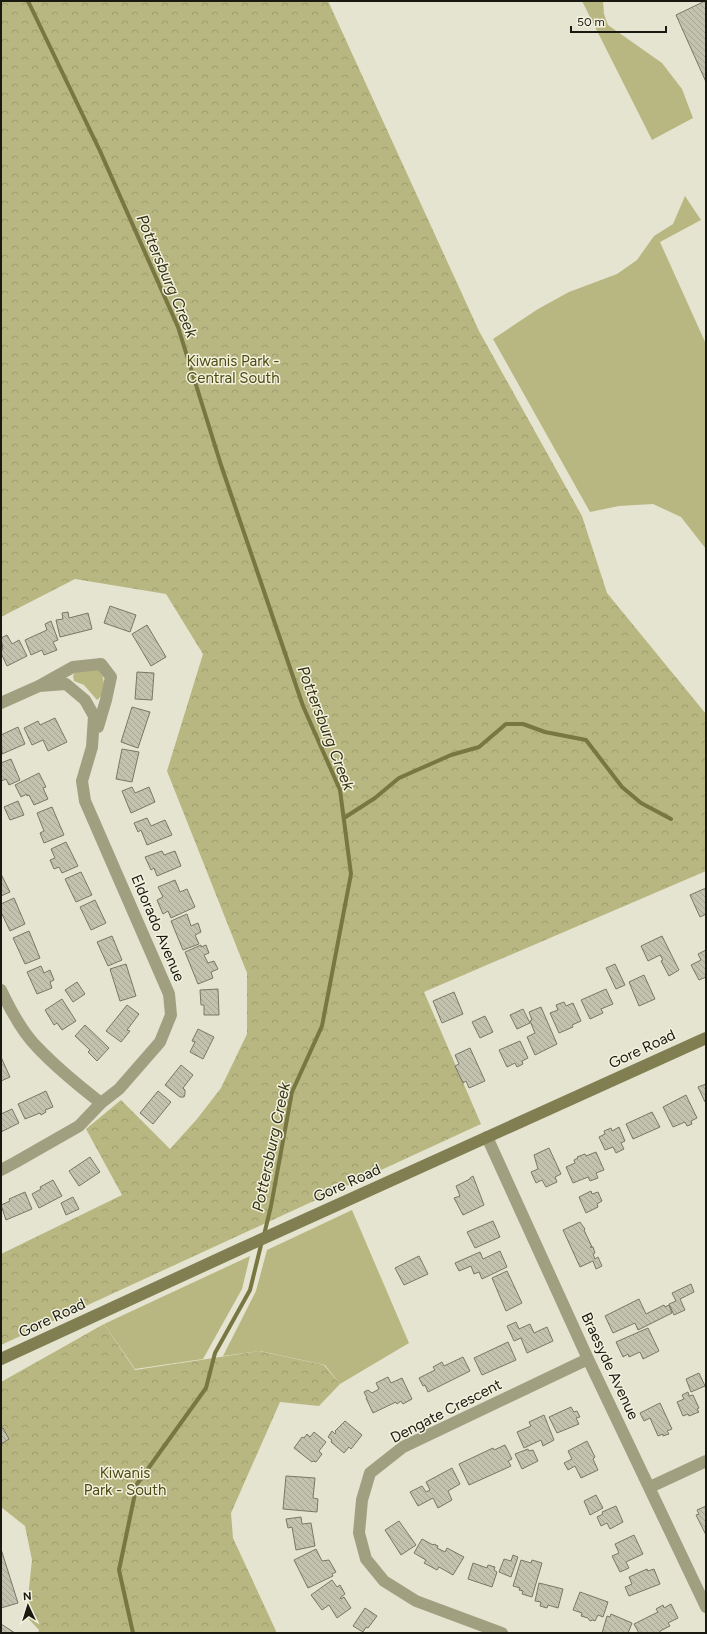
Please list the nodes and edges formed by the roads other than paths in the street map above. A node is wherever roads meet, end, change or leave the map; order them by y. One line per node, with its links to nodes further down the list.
1 (39, 686): 2 (street); 3 (street, Eldorado Avenue); 3 (street, Eldorado Avenue)
2 (1, 703)
3 (92, 747): 6 (street, Eldorado Avenue)
4 (1, 990): 6 (street)
5 (706, 1038): 7 (main road, Gore Road)
6 (101, 1103): 8 (street, Eldorado Avenue)
7 (488, 1137): 9 (main road, Gore Road); 10 (street, Braesyde Avenue)
8 (1, 1170)
9 (1, 1359)
10 (588, 1359): 12 (street, Braesyde Avenue); 14 (street, Dengate Crescent)
11 (706, 1461): 12 (street)
12 (650, 1487): 13 (street, Braesyde Avenue)
13 (706, 1607)
14 (502, 1633)

